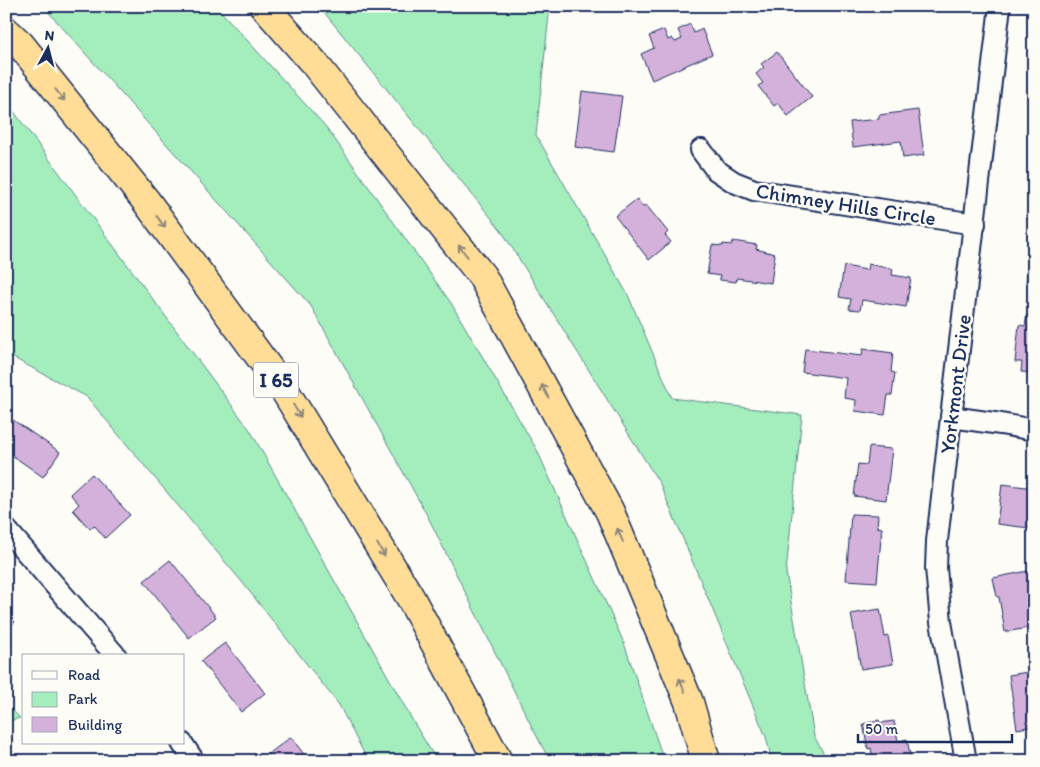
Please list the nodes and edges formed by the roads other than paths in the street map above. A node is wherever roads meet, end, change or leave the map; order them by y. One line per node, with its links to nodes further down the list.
1 (264, 6): 13 (highway, one-way to 1)
2 (1000, 6): 5 (street, Yorkmont Drive)
3 (6, 31): 12 (highway, I 65, one-way to 12)
4 (702, 150): 5 (street, Chimney Hills Circle)
5 (975, 224): 6 (street, Yorkmont Drive)
6 (951, 417): 7 (street); 14 (street, Yorkmont Drive)
7 (1034, 430)
8 (6, 529): 9 (street)
9 (114, 654)
10 (183, 744): 11 (street)
11 (194, 761)
12 (498, 761)
13 (706, 761)
14 (966, 761)

